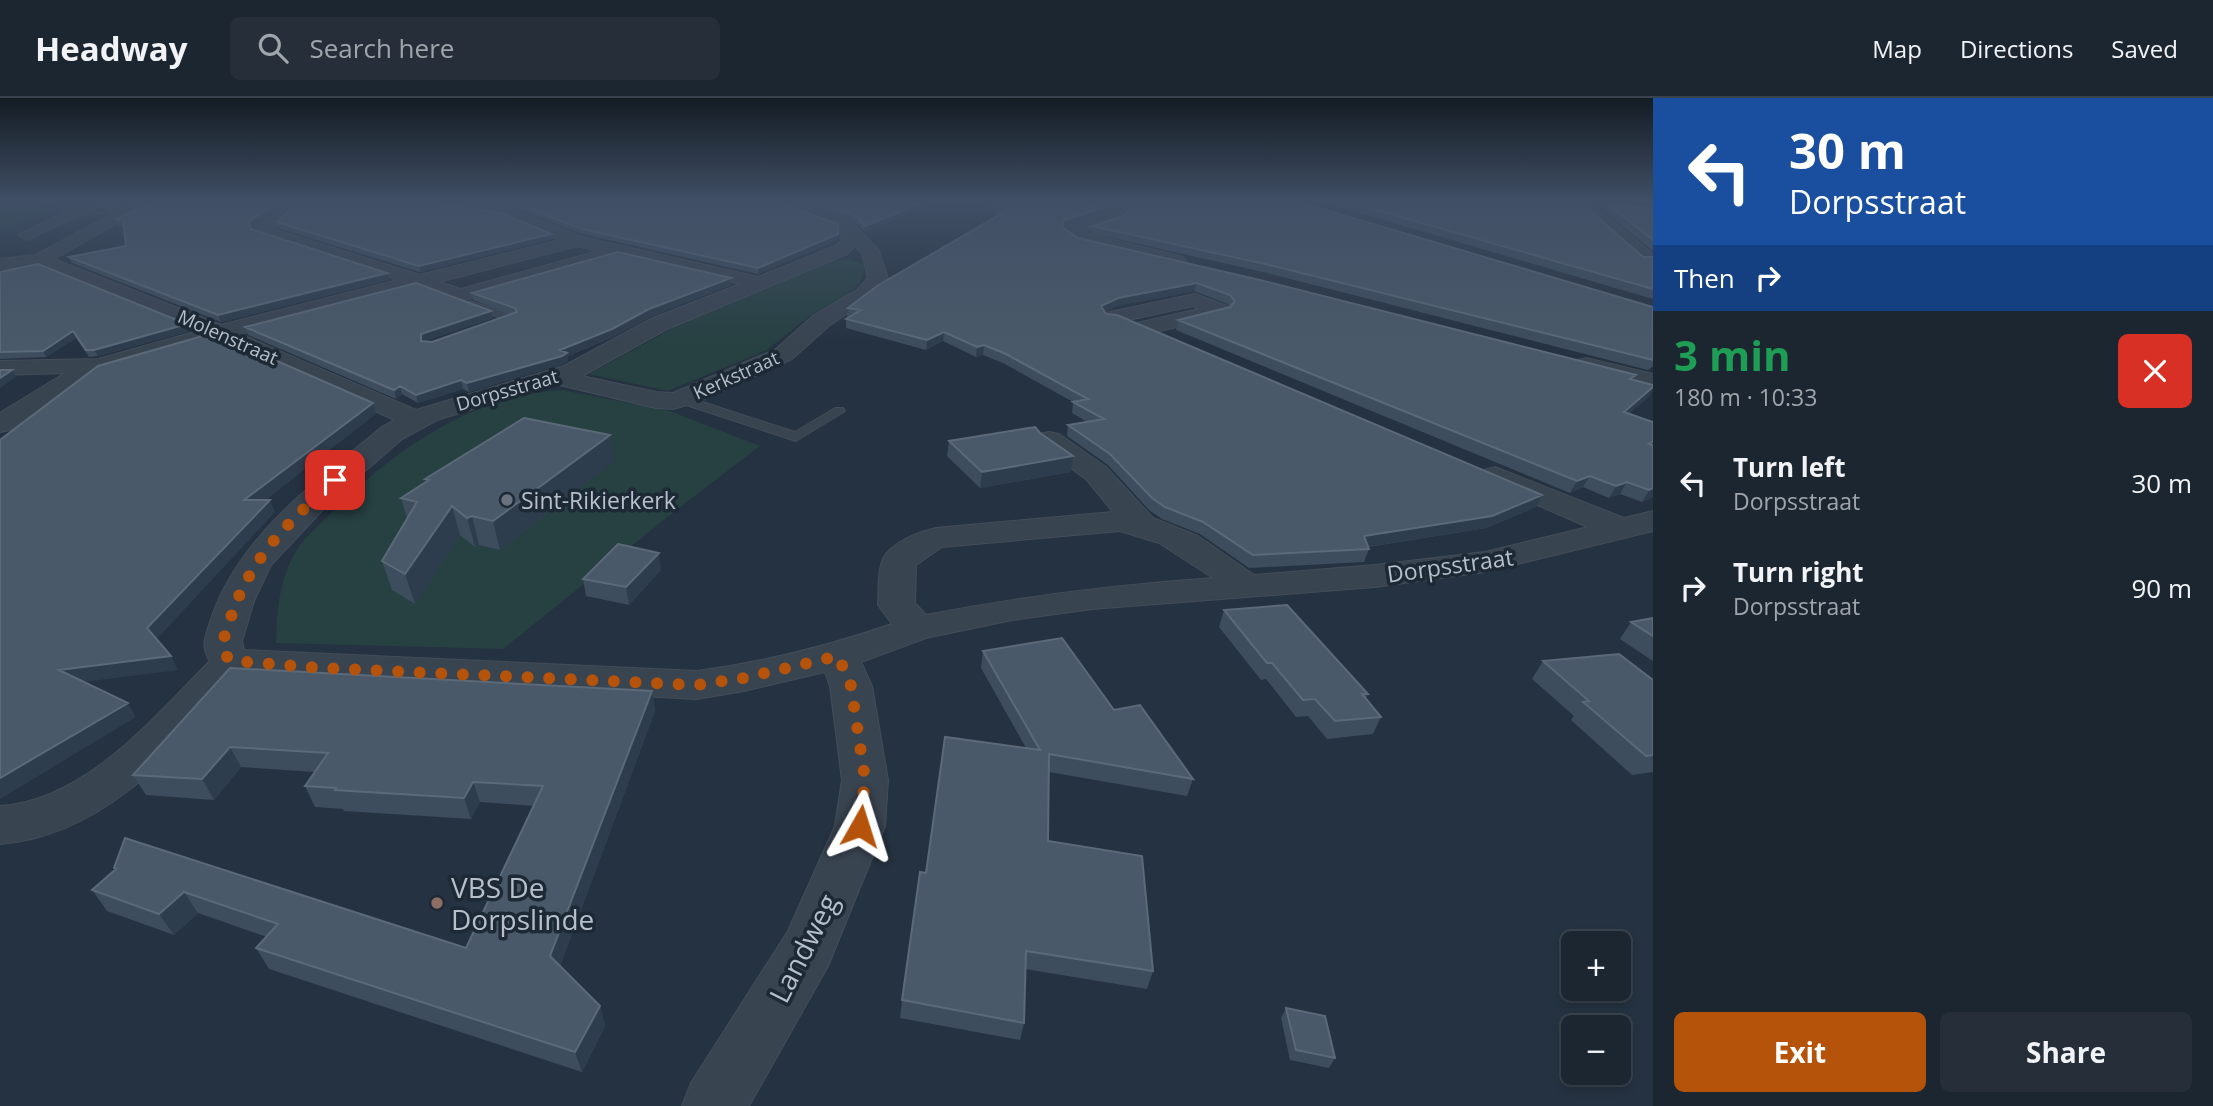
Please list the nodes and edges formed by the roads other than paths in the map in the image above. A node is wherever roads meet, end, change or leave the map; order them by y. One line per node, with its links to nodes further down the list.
1 (59, 249): 11 (street, Molenstraat)
2 (320, 249): 14 (street)
3 (545, 249): 14 (street)
4 (609, 249): 9 (street)
5 (842, 249): 15 (street, Dorpsstraat)
6 (868, 249): 26 (street, Kerkstraat)
7 (1128, 249): 13 (street)
8 (1635, 249): 10 (street)
9 (617, 251): 15 (street); 16 (street)
10 (1653, 259)
11 (40, 260): 12 (street, Molenstraat); 18 (street, Molenstraat)
12 (0, 264)
13 (1198, 266)
14 (419, 281): 16 (street); 18 (street)
15 (759, 283): 24 (street, Dorpsstraat)
16 (460, 295): 17 (lane)
17 (488, 326)
18 (218, 333): 22 (street); 28 (street, Molenstraat)
19 (1146, 338): 19 (street); 20 (street)
20 (1183, 345)
21 (1572, 361): 25 (street)
22 (103, 365): 23 (street); 29 (street)
23 (0, 368)
24 (556, 377): 26 (street, Kerkstraat); 28 (street, Dorpsstraat)
25 (1653, 381)
26 (681, 399): 27 (lane)
27 (839, 411)
28 (414, 419): 37 (street, Dorpsstraat)
29 (0, 425)
30 (1049, 440): 32 (street)
31 (1466, 464): 33 (street)
32 (1140, 523): 34 (street); 35 (street)
33 (1637, 525): 34 (street, Dorpsstraat)
34 (1244, 584): 35 (street, Dorpsstraat)
35 (917, 628): 36 (street, Dorpsstraat)
36 (838, 656): 37 (street, Dorpsstraat); 39 (street, Landweg)
37 (233, 661): 38 (street)
38 (23, 822)
39 (714, 1106)

